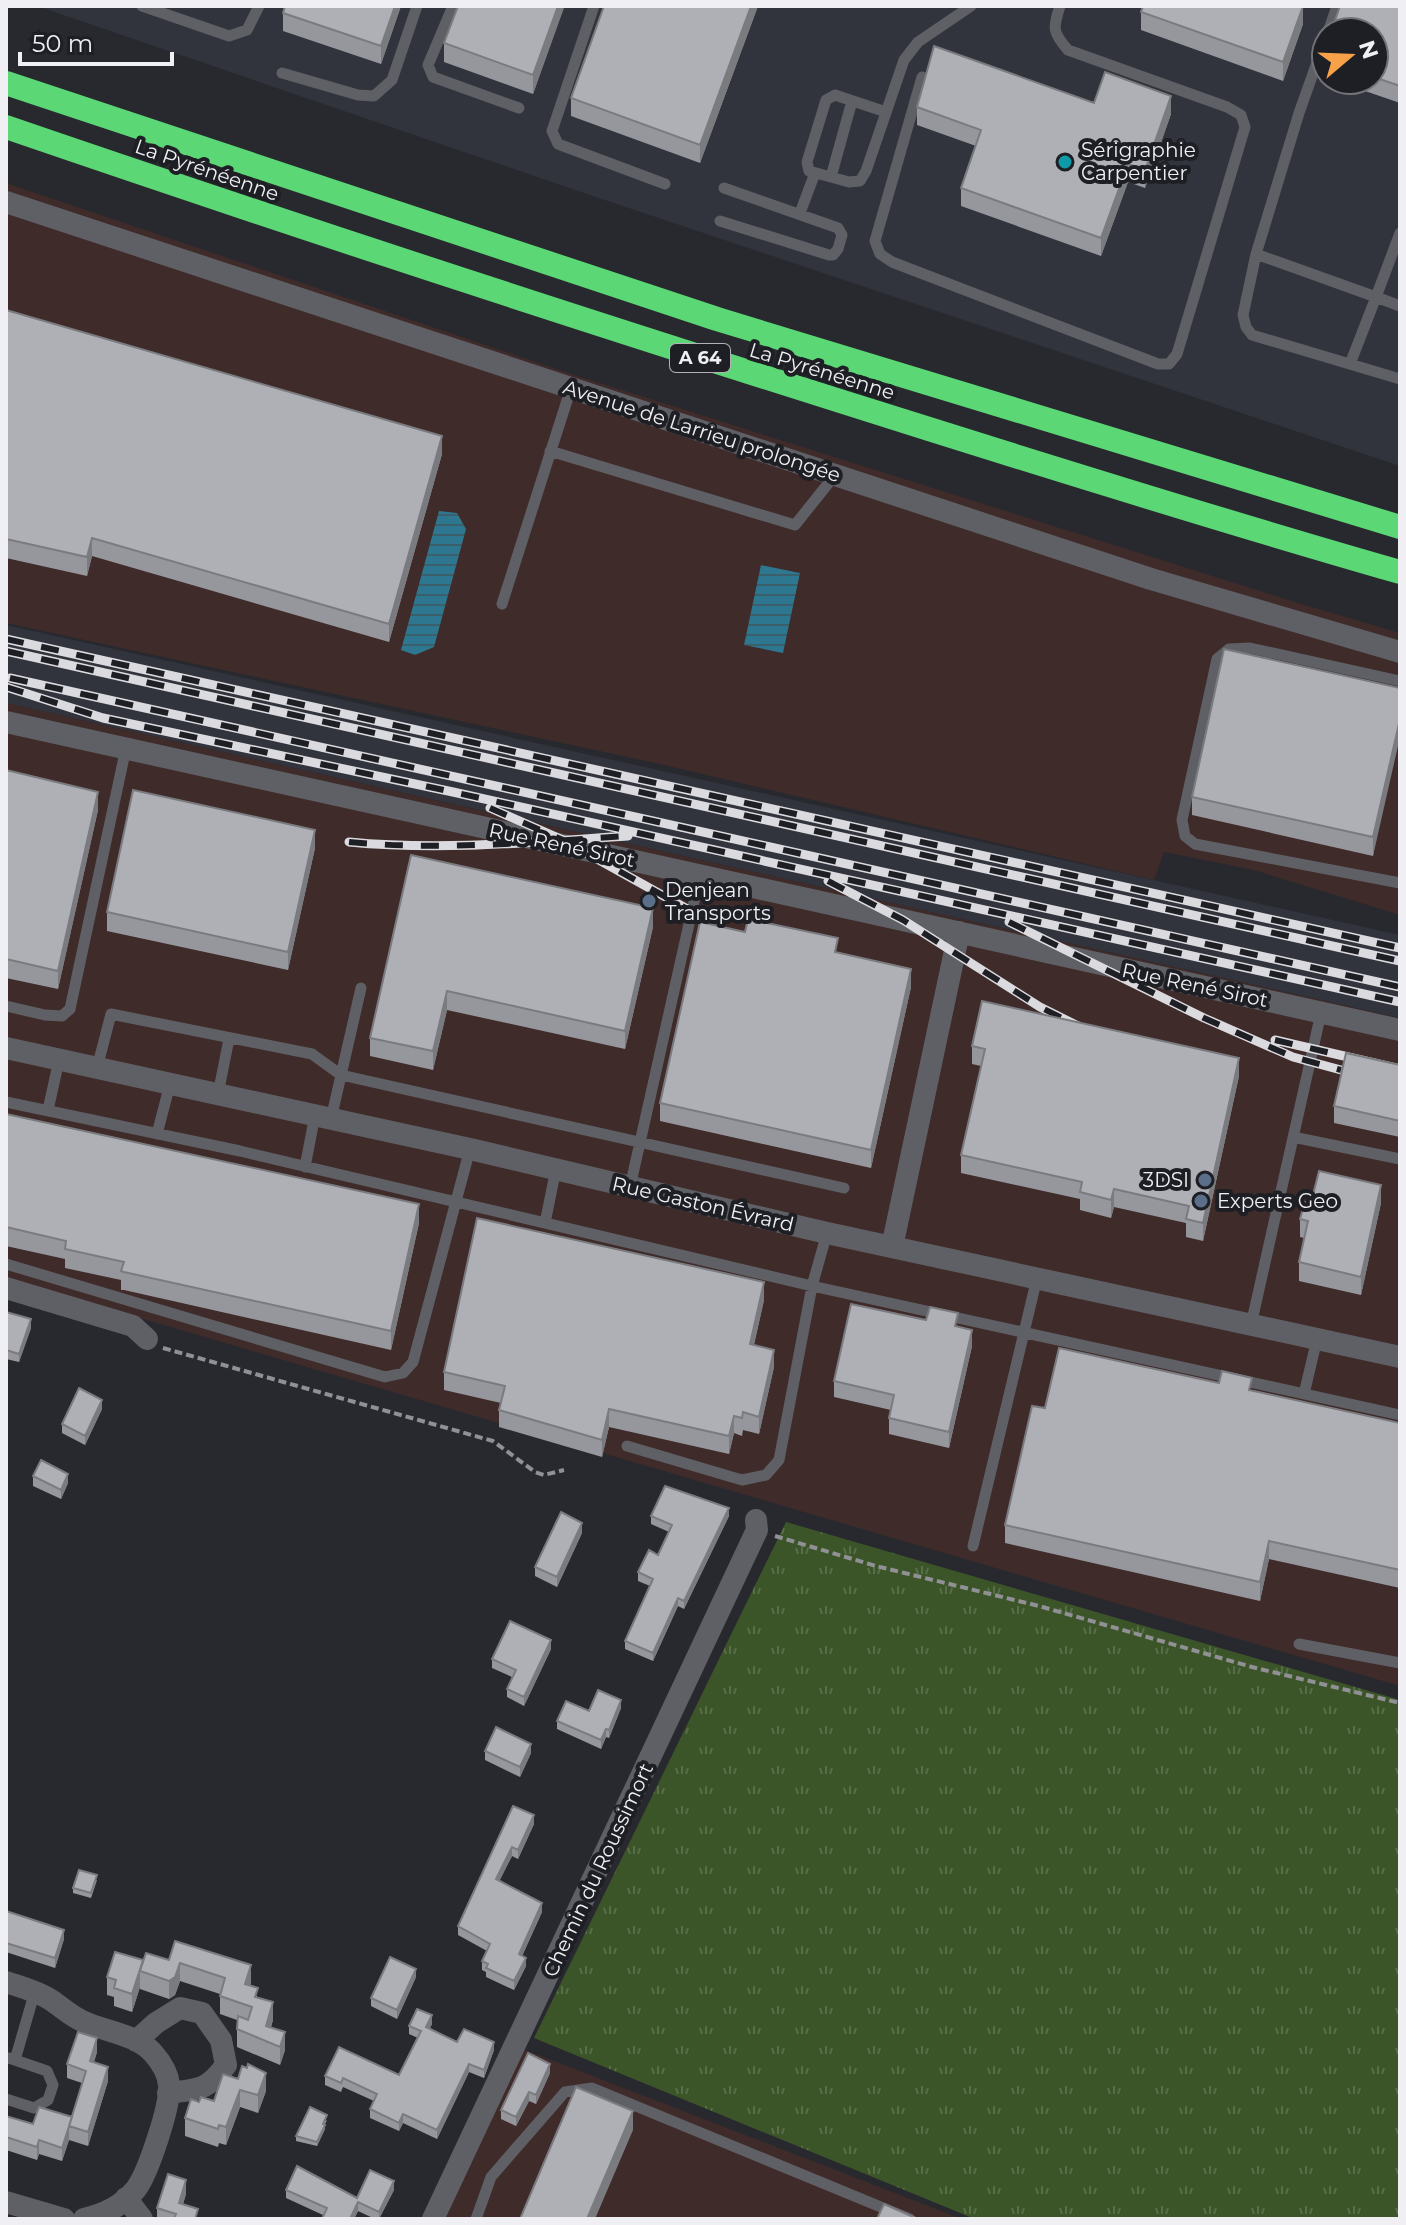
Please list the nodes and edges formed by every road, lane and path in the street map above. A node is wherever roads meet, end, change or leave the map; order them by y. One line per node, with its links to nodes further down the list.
1 (142, 6): 2 (lane)
2 (259, 6)
3 (417, 6): 8 (lane)
4 (453, 6): 13 (lane)
5 (594, 6): 18 (lane)
6 (971, 6): 14 (lane)
7 (1060, 6): 9 (lane)
8 (282, 73)
9 (922, 77)
10 (1310, 82): 24 (lane)
11 (6, 83): 32 (highway, La Pyrénéenne / A 64)
12 (852, 101): 14 (lane); 16 (lane); 17 (lane)
13 (519, 108)
14 (886, 112): 17 (lane)
15 (6, 127): 33 (highway, La Pyrénéenne / A 64)
16 (815, 173): 17 (lane); 21 (lane)
17 (831, 177)
18 (665, 184)
19 (724, 188): 21 (lane)
20 (6, 202): 29 (street, Avenue de Larrieu prolongée)
21 (800, 213): 22 (lane)
22 (720, 221)
23 (1400, 233): 25 (lane)
24 (1256, 254): 25 (lane); 27 (lane)
25 (1376, 297): 26 (lane); 27 (lane)
26 (1400, 306)
27 (1350, 364): 28 (lane)
28 (1400, 379)
29 (571, 388): 30 (lane); 31 (street, Avenue de Larrieu prolongée)
30 (550, 451): 31 (lane); 34 (lane)
31 (836, 475): 35 (street, Avenue de Larrieu prolongée)
32 (1400, 527)
33 (1400, 572)
34 (502, 604)
35 (1400, 652)
36 (1400, 681): 40 (lane)
37 (6, 722): 38 (street, Rue René Sirot)
38 (126, 748): 39 (street, Rue René Sirot); 43 (lane)
39 (700, 875): 41 (street, Rue René Sirot); 58 (lane)
40 (1400, 883)
41 (959, 932): 44 (street, Rue René Sirot); 68 (street)
42 (361, 988): 50 (lane)
43 (6, 1006)
44 (1321, 1013): 45 (street, Rue René Sirot); 57 (lane)
45 (1400, 1030)
46 (229, 1039): 49 (lane); 50 (lane); 52 (lane)
47 (6, 1048): 48 (street, Rue Gaston Évrard)
48 (59, 1060): 49 (street, Rue Gaston Évrard); 54 (lane)
49 (97, 1068): 51 (street, Rue Gaston Évrard)
50 (341, 1075): 55 (lane); 58 (lane)
51 (170, 1084): 52 (street, Rue Gaston Évrard); 56 (lane)
52 (218, 1094): 55 (street, Rue Gaston Évrard)
53 (6, 1102): 54 (lane)
54 (48, 1110): 56 (lane)
55 (323, 1117): 59 (street, Rue Gaston Évrard); 61 (lane)
56 (157, 1134): 61 (lane)
57 (1293, 1137): 60 (lane); 73 (lane)
58 (640, 1142): 63 (lane); 64 (lane)
59 (470, 1149): 62 (street, Rue Gaston Évrard); 65 (lane)
60 (1400, 1159)
61 (305, 1167): 65 (lane)
62 (556, 1169): 63 (street, Rue Gaston Évrard); 66 (lane)
63 (630, 1187): 67 (street, Rue Gaston Évrard)
64 (844, 1188)
65 (454, 1202): 66 (lane); 69 (lane)
66 (545, 1223): 71 (lane)
67 (827, 1233): 68 (street, Rue Gaston Évrard); 71 (lane)
68 (892, 1247): 70 (street, Rue Gaston Évrard)
69 (6, 1264)
70 (1037, 1278): 73 (street, Rue Gaston Évrard); 74 (lane)
71 (812, 1286): 74 (lane); 80 (lane)
72 (6, 1288): 75 (street)
73 (1251, 1325): 76 (street, Rue Gaston Évrard)
74 (1025, 1331): 78 (lane); 83 (lane)
75 (147, 1339): 81 (path)
76 (1317, 1339): 77 (street, Rue Gaston Évrard); 78 (lane)
77 (1400, 1357)
78 (1304, 1394): 79 (lane)
79 (1400, 1415)
80 (627, 1446)
81 (564, 1470)
82 (757, 1525): 86 (path); 98 (street, Chemin du Roussimort)
83 (973, 1546)
84 (1299, 1644): 85 (lane)
85 (1400, 1663)
86 (1400, 1703)
87 (6, 1982): 88 (street)
88 (35, 1991): 89 (street); 90 (lane)
89 (136, 2041): 91 (street); 91 (street)
90 (10, 2060): 92 (lane)
91 (168, 2093): 93 (street)
92 (6, 2099)
93 (126, 2198): 96 (street); 97 (street)
94 (6, 2202): 95 (street)
95 (64, 2219)
96 (84, 2219)
97 (142, 2219)
98 (433, 2219)
99 (476, 2219): 100 (lane)
100 (910, 2219)

